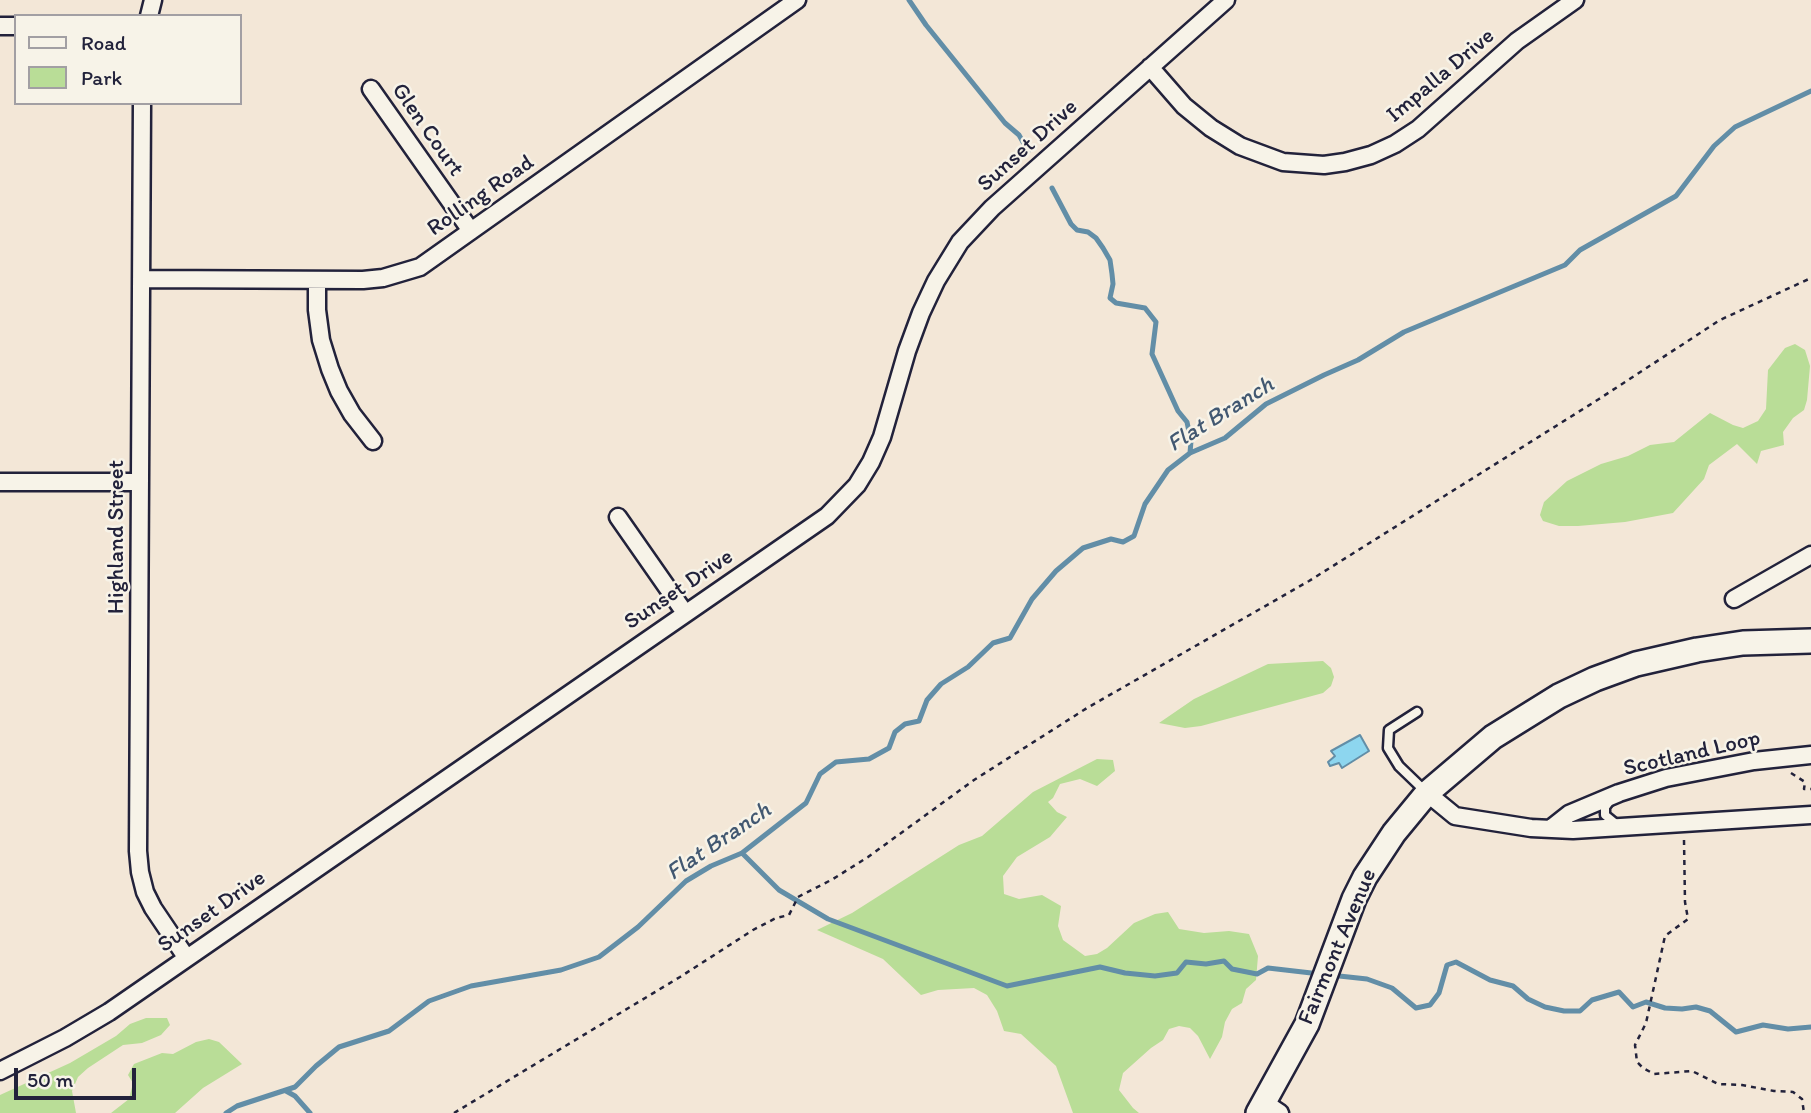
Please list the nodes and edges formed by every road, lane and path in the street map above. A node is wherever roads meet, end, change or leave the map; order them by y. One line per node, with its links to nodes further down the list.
1 (797, 0): 7 (street, Rolling Road)
2 (1226, 0): 4 (street, Sunset Drive)
3 (1574, 0): 4 (street, Impalla Drive)
4 (1150, 67): 17 (street, Sunset Drive)
5 (371, 89): 7 (street, Glen Court)
6 (142, 105): 9 (street, Highland Street)
7 (471, 231): 10 (street, Rolling Road)
8 (1811, 278): 32 (path)
9 (141, 279): 10 (street, Rolling Road); 13 (street, Highland Street)
10 (317, 281): 11 (street)
11 (373, 441)
12 (0, 482): 13 (street)
13 (140, 482): 29 (street, Highland Street)
14 (618, 517): 17 (street)
15 (1811, 555): 16 (street)
16 (1734, 600)
17 (685, 613): 29 (street, Sunset Drive)
18 (1811, 640): 23 (street, Fairmont Avenue)
19 (1417, 712): 23 (lane)
20 (1811, 755): 21 (street, Scotland Loop)
21 (1790, 757): 22 (path); 24 (street, Scotland Loop)
22 (1811, 789)
23 (1427, 793): 28 (street); 31 (street, Fairmont Avenue)
24 (1619, 793): 27 (lane); 28 (street, Scotland Loop)
25 (1811, 815): 26 (street)
26 (1683, 823): 27 (street); 33 (path)
27 (1621, 827): 28 (street)
28 (1550, 829)
29 (186, 957): 30 (street, Sunset Drive)
30 (0, 1071)
31 (1268, 1110)
32 (454, 1113)
33 (1804, 1113)

